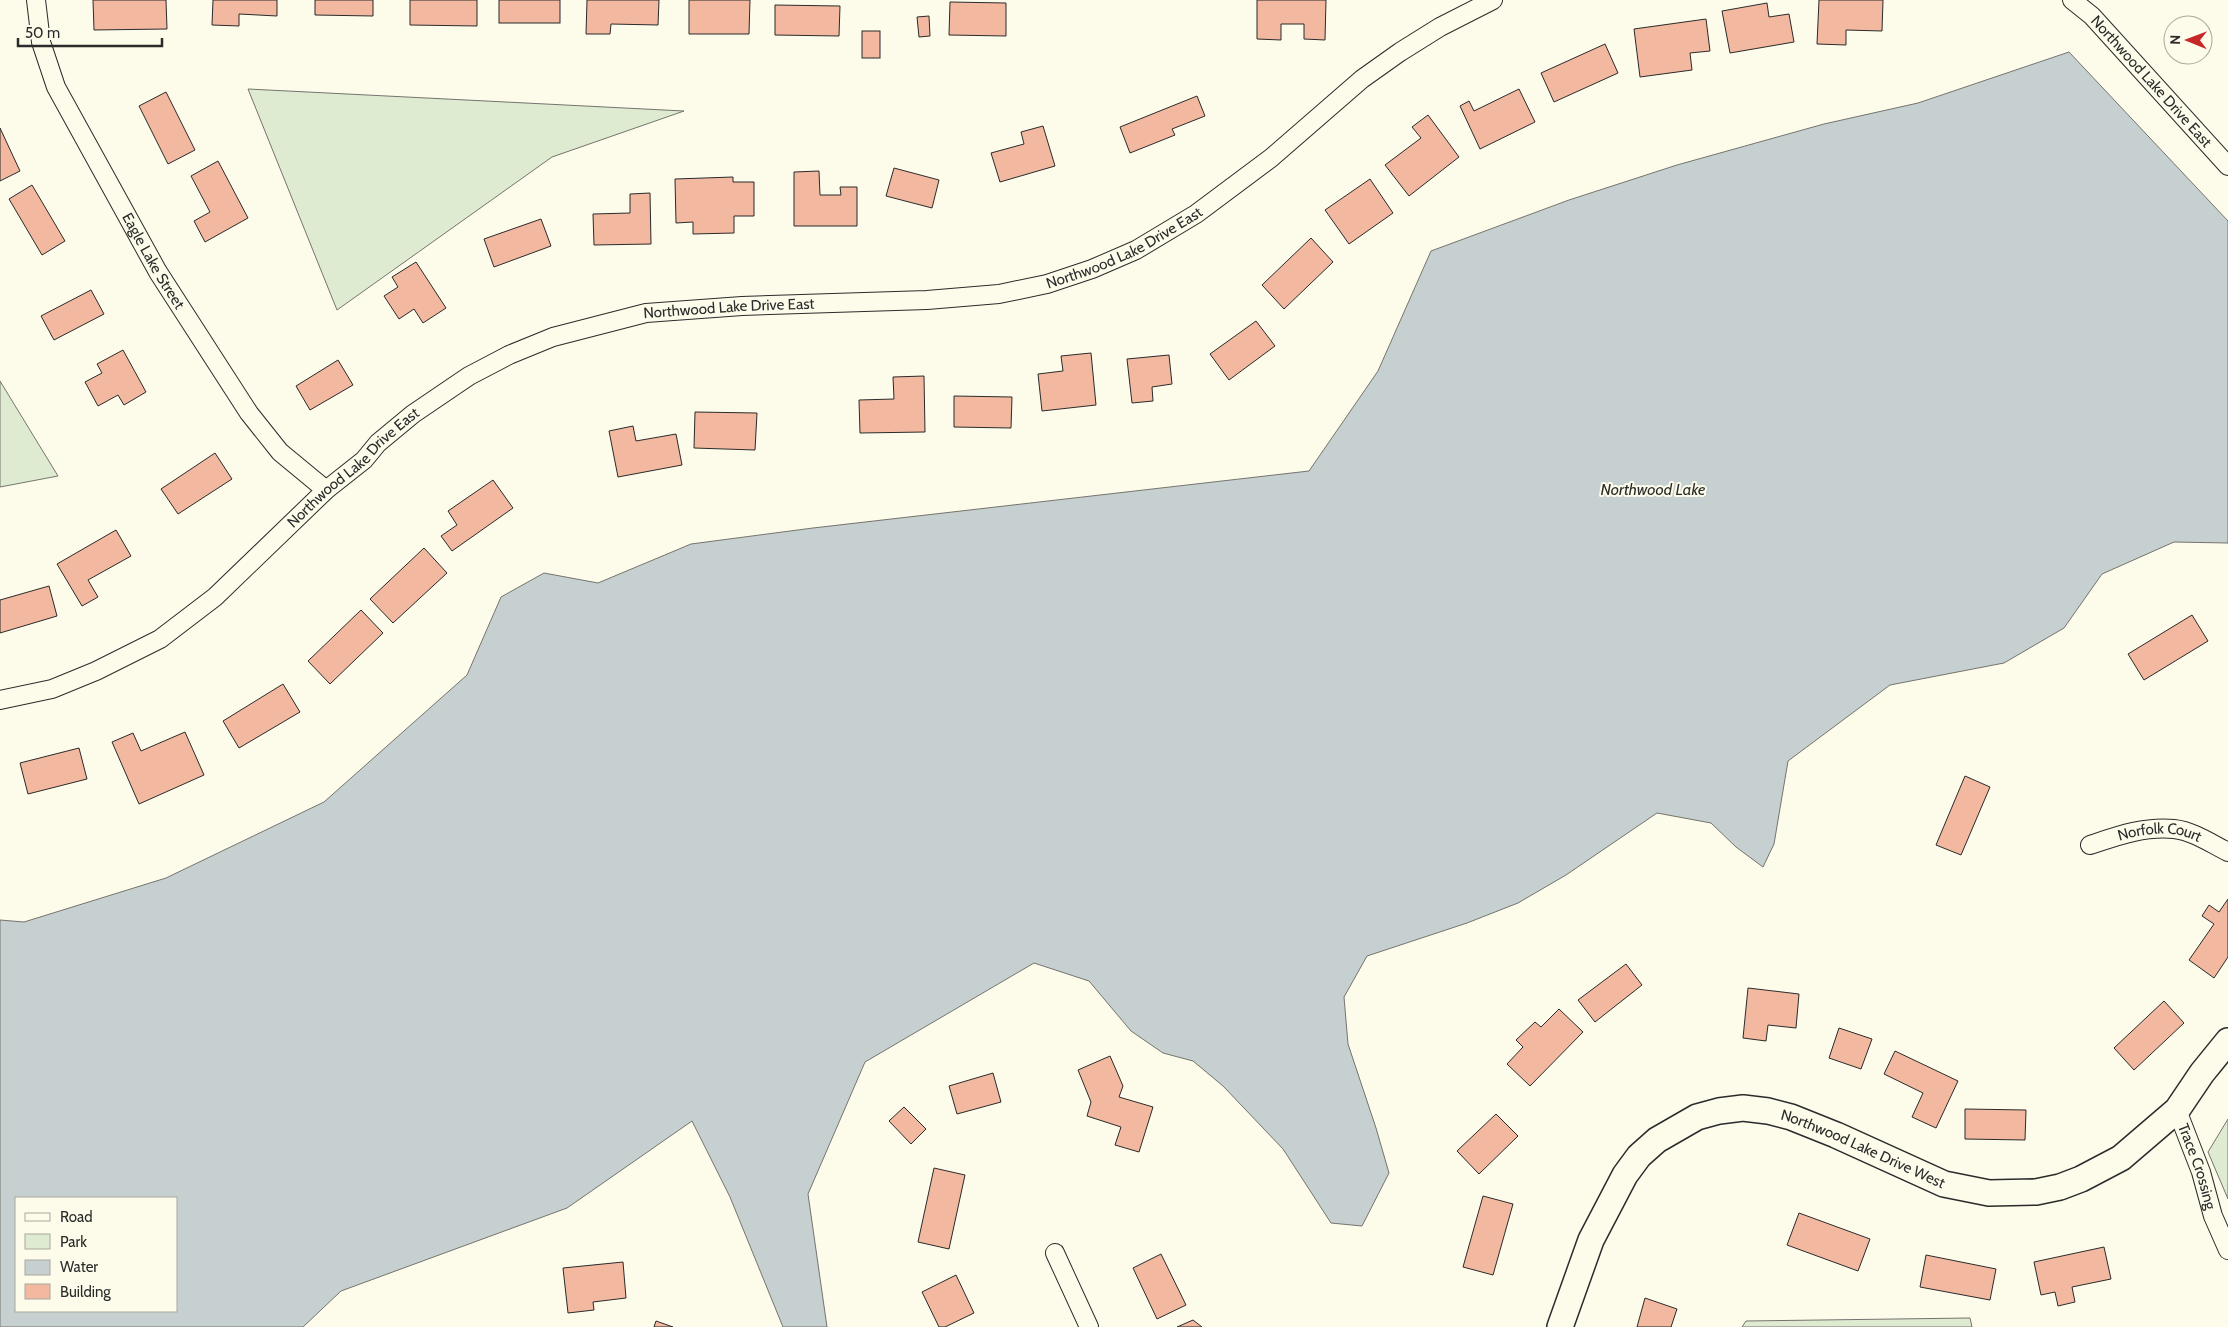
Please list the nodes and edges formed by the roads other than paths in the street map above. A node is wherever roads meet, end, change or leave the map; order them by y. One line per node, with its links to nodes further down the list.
1 (36, 0): 5 (street, Eagle Lake Street)
2 (1493, 0): 5 (street, Northwood Lake Drive East)
3 (2072, 0): 4 (street, Northwood Lake Drive East)
4 (2228, 166)
5 (326, 490): 6 (street, Northwood Lake Drive East)
6 (0, 700)
7 (2090, 845): 8 (street, Norfolk Court)
8 (2228, 852)
9 (2228, 1041): 10 (street, Northwood Lake Drive West)
10 (2177, 1110): 11 (street, Trace Crossing); 14 (street, Northwood Lake Drive West)
11 (2228, 1250)
12 (1055, 1254): 13 (street)
13 (1089, 1327)
14 (1560, 1327)

